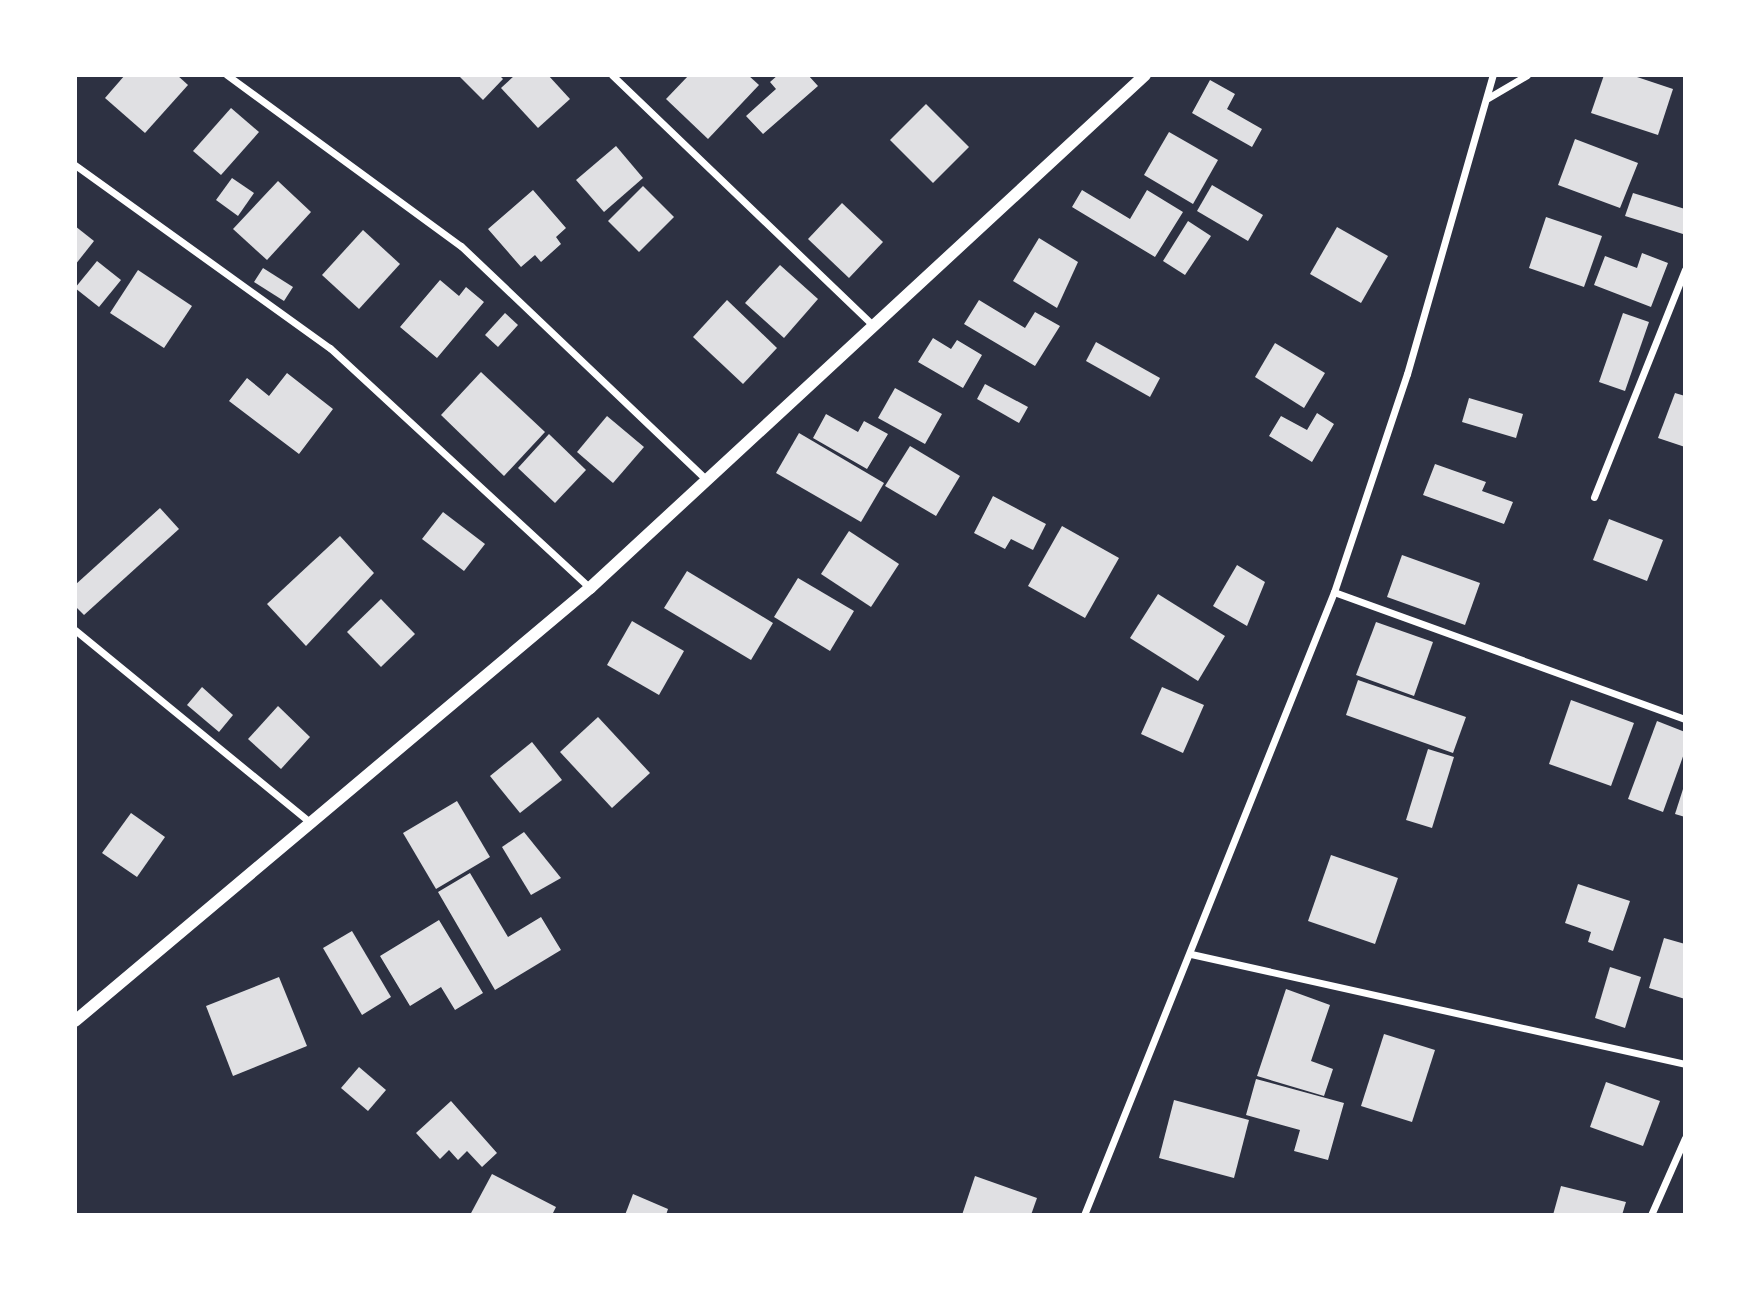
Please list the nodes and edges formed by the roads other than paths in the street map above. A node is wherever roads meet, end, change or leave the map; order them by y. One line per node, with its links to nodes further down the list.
1 (227, 75): 10 (street)
2 (612, 75): 9 (street)
3 (1145, 75): 9 (street)
4 (1493, 75): 6 (street)
5 (1527, 75): 6 (street)
6 (1488, 98): 13 (street)
7 (75, 165): 12 (street)
8 (1685, 270): 11 (street)
9 (871, 323): 10 (street)
10 (706, 479): 12 (street)
11 (1594, 497)
12 (590, 588): 16 (street)
13 (1334, 592): 15 (street); 17 (street)
14 (75, 629): 16 (street)
15 (1685, 719)
16 (312, 824): 18 (street)
17 (1191, 954): 19 (street); 21 (street)
18 (75, 1021)
19 (1685, 1065)
20 (1685, 1138): 22 (street)
21 (1084, 1215)
22 (1651, 1215)

